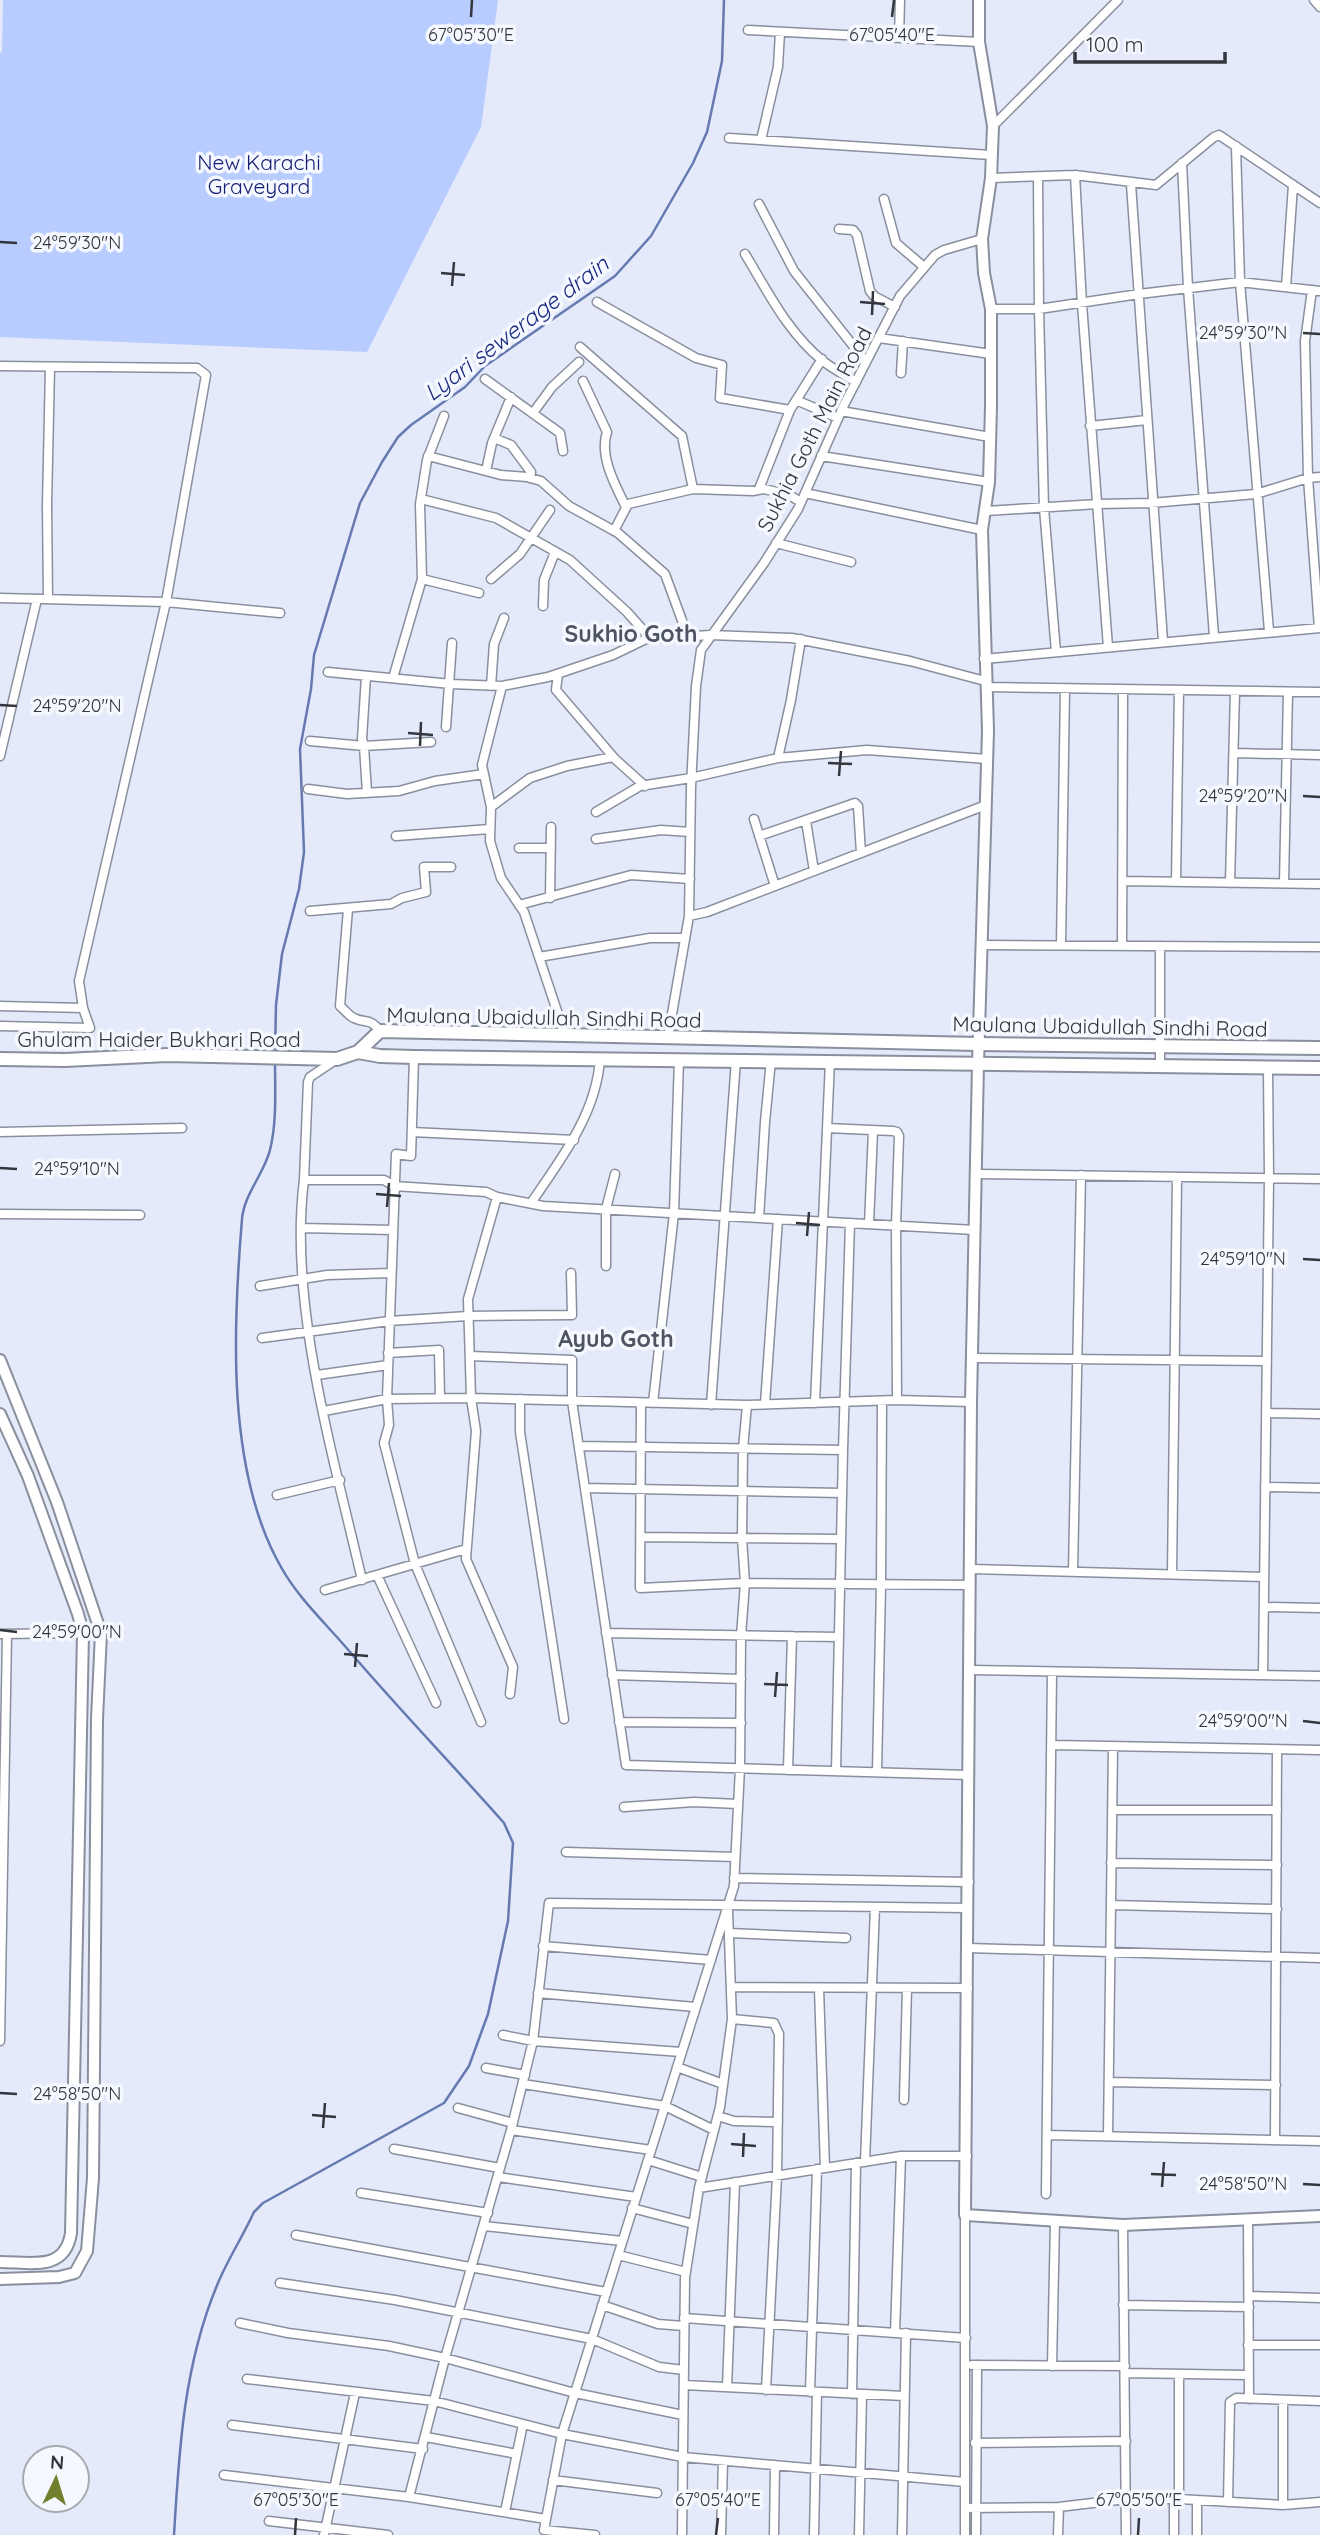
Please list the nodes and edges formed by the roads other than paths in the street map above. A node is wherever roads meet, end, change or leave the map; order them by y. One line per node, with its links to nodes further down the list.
1 (900, 0): 8 (street)
2 (979, 0): 9 (street)
3 (1118, 0): 10 (street)
4 (1314, 0): 5 (street)
5 (1320, 7)
6 (748, 30): 7 (street)
7 (780, 32): 8 (street); 12 (street)
8 (899, 38): 9 (street)
9 (979, 42): 10 (street)
10 (993, 126): 14 (street)
11 (729, 138): 12 (street)
12 (761, 140): 14 (street)
13 (1236, 146): 15 (street); 20 (street); 28 (street)
14 (991, 155): 18 (street)
15 (1182, 163): 19 (street); 30 (street)
16 (1075, 175): 17 (street); 19 (street); 34 (street)
17 (1038, 177): 18 (street); 37 (street)
18 (991, 178): 25 (street)
19 (1131, 184): 32 (street)
20 (1293, 184): 22 (street); 29 (street)
21 (884, 199): 27 (street)
22 (1320, 203)
23 (759, 205): 44 (street)
24 (839, 229): 35 (street)
25 (982, 239): 27 (street, Sukhia Goth Main Road); 36 (street)
26 (745, 254): 42 (street)
27 (924, 267): 35 (street, Sukhia Goth Main Road)
28 (1240, 282): 29 (street); 30 (street); 71 (street)
29 (1286, 287): 31 (street)
30 (1188, 288): 32 (street); 74 (street)
31 (1316, 290): 67 (street)
32 (1139, 293): 34 (street); 57 (street)
33 (597, 302): 53 (street)
34 (1082, 304): 37 (street); 58 (street)
35 (895, 307): 38 (street, Sukhia Goth Main Road)
36 (991, 309): 37 (street); 41 (street)
37 (1039, 309): 78 (street)
38 (879, 338): 39 (street); 44 (street, Sukhia Goth Main Road)
39 (903, 341): 41 (street); 47 (street)
40 (580, 347): 69 (street)
41 (991, 354): 59 (street)
42 (821, 359): 50 (street); 52 (street)
43 (579, 362): 54 (street)
44 (866, 362): 50 (street, Sukhia Goth Main Road)
45 (0, 366): 46 (street)
46 (50, 367): 91 (street); 93 (street)
47 (901, 373)
48 (485, 379): 51 (street)
49 (583, 381): 77 (street)
50 (856, 382): 56 (street, Sukhia Goth Main Road)
51 (511, 397): 54 (street); 60 (street)
52 (796, 400): 53 (street); 56 (street)
53 (790, 410): 70 (street)
54 (533, 413): 61 (street)
55 (444, 415): 62 (street)
56 (840, 415): 59 (street); 63 (street, Sukhia Goth Main Road)
57 (1147, 420): 58 (street); 75 (street)
58 (1090, 426): 76 (street)
59 (990, 437): 68 (street)
60 (494, 438): 64 (street); 66 (street)
61 (563, 451)
62 (428, 456): 64 (street); 73 (street)
63 (821, 456): 68 (street); 72 (street, Sukhia Goth Main Road)
64 (486, 471): 66 (street)
65 (1320, 477): 67 (street)
66 (530, 478): 82 (street)
67 (1308, 478): 71 (street); 97 (street)
68 (989, 482): 80 (street)
69 (693, 489): 70 (street); 77 (street)
70 (759, 489): 72 (street)
71 (1256, 494): 74 (street); 98 (street)
72 (803, 497): 81 (street); 84 (street, Sukhia Goth Main Road)
73 (421, 499): 83 (street); 87 (street)
74 (1203, 499): 75 (street); 100 (street)
75 (1151, 503): 76 (street); 104 (street)
76 (1098, 504): 78 (street); 106 (street)
77 (626, 507): 82 (street)
78 (1044, 508): 80 (street); 107 (street)
79 (551, 510): 83 (street)
80 (986, 511): 81 (street)
81 (982, 530): 108 (street)
82 (614, 531): 101 (street)
83 (532, 539): 85 (street); 88 (street)
84 (776, 543): 86 (street); 99 (street, Sukhia Goth Main Road)
85 (555, 552): 94 (street); 102 (street)
86 (851, 562)
87 (422, 579): 89 (street); 112 (street)
88 (491, 579)
89 (479, 593)
90 (0, 598): 92 (street)
91 (48, 598): 92 (street); 93 (street)
92 (37, 599): 130 (street)
93 (166, 602): 95 (street); 175 (street)
94 (543, 606)
95 (281, 613)
96 (504, 618): 115 (street)
97 (1319, 628): 98 (street)
98 (1269, 631): 100 (street)
99 (710, 635): 101 (street); 103 (street); 135 (street, Sukhia Goth Main Road)
100 (1214, 636): 104 (street)
101 (688, 637): 102 (street)
102 (651, 639): 110 (street)
103 (801, 639): 114 (street); 132 (street)
104 (1163, 641): 106 (street)
105 (452, 643): 113 (street)
106 (1108, 647): 107 (street)
107 (1056, 652): 108 (street)
108 (984, 659): 114 (street)
109 (328, 672): 111 (street)
110 (558, 674): 116 (street); 131 (street)
111 (366, 676): 112 (street); 126 (street)
112 (393, 678): 113 (street)
113 (451, 684): 115 (street); 123 (street)
114 (986, 684): 117 (street); 133 (street)
115 (491, 686): 116 (street)
116 (502, 686): 134 (street)
117 (1065, 689): 118 (street); 169 (street)
118 (1123, 690): 119 (street); 156 (street)
119 (1179, 690): 120 (street); 157 (street)
120 (1236, 691): 121 (street); 127 (street)
121 (1288, 692): 122 (street); 128 (street)
122 (1320, 692)
123 (446, 727)
124 (310, 741): 126 (street)
125 (431, 742): 126 (street)
126 (364, 746): 138 (street)
127 (1234, 753): 128 (street); 158 (street)
128 (1287, 754): 129 (street); 159 (street)
129 (1320, 755)
130 (0, 756)
131 (613, 757): 136 (street); 140 (street)
132 (778, 758): 133 (street); 135 (street)
133 (987, 759): 139 (street)
134 (484, 774): 138 (street); 140 (street)
135 (691, 778): 136 (street); 146 (street, Sukhia Goth Main Road)
136 (645, 786): 141 (street)
137 (308, 789): 138 (street)
138 (367, 793)
139 (986, 805): 152 (street); 168 (street)
140 (491, 807): 145 (street)
141 (596, 812)
142 (754, 819): 148 (street)
143 (806, 821): 148 (street); 152 (street); 154 (street)
144 (551, 827): 151 (street)
145 (490, 829): 147 (street); 163 (street)
146 (690, 832): 149 (street); 155 (street, Sukhia Goth Main Road)
147 (396, 836)
148 (759, 836): 161 (street)
149 (596, 839)
150 (519, 848): 151 (street)
151 (551, 848): 162 (street)
152 (860, 853): 154 (street)
153 (451, 867): 164 (street)
154 (814, 870): 161 (street)
155 (690, 879): 162 (street); 166 (street, Sukhia Goth Main Road)
156 (1124, 881): 157 (street); 170 (street)
157 (1176, 882): 158 (street)
158 (1230, 883): 159 (street)
159 (1284, 883): 160 (street)
160 (1320, 884)
161 (775, 886): 166 (street)
162 (550, 898): 163 (street)
163 (519, 905): 173 (street)
164 (348, 909): 165 (street); 177 (street)
165 (310, 911)
166 (689, 916): 167 (street, Sukhia Goth Main Road)
167 (685, 938): 173 (street); 179 (street, Sukhia Goth Main Road)
168 (981, 945): 169 (street); 180 (street)
169 (1061, 945): 170 (street)
170 (1122, 945): 171 (street)
171 (1160, 946): 172 (street); 181 (street)
172 (1320, 947)
173 (539, 957): 178 (street)
174 (0, 1006): 175 (street)
175 (83, 1008): 176 (street)
176 (0, 1026)
177 (380, 1031): 178 (main road, Maulana Ubaidullah Sindhi Road); 183 (main road, Maulana Ubaidullah Sindhi Road)
178 (565, 1035): 179 (main road, Maulana Ubaidullah Sindhi Road)
179 (668, 1037): 180 (main road, Maulana Ubaidullah Sindhi Road)
180 (978, 1044): 181 (main road, Maulana Ubaidullah Sindhi Road); 192 (street)
181 (1160, 1047): 182 (main road, Maulana Ubaidullah Sindhi Road); 193 (street)
182 (1320, 1048)
183 (358, 1052): 184 (main road, Maulana Ubaidullah Sindhi Road); 187 (main road)
184 (414, 1057): 185 (main road, Maulana Ubaidullah Sindhi Road); 200 (street)
185 (600, 1058): 188 (main road, Maulana Ubaidullah Sindhi Road); 201 (street)
186 (0, 1059): 187 (main road, Ghulam Haider Bukhari Road)
187 (337, 1059): 208 (street)
188 (679, 1059): 189 (main road, Maulana Ubaidullah Sindhi Road); 213 (street)
189 (736, 1060): 190 (main road, Maulana Ubaidullah Sindhi Road); 216 (street)
190 (771, 1060): 191 (main road, Maulana Ubaidullah Sindhi Road); 217 (street)
191 (830, 1061): 192 (main road, Maulana Ubaidullah Sindhi Road); 197 (street)
192 (978, 1064): 193 (main road, Maulana Ubaidullah Sindhi Road); 203 (street)
193 (1160, 1067): 194 (main road, Maulana Ubaidullah Sindhi Road)
194 (1268, 1068): 195 (main road, Maulana Ubaidullah Sindhi Road); 206 (street)
195 (1320, 1068)
196 (182, 1128): 199 (street)
197 (827, 1128): 198 (street); 219 (street)
198 (873, 1131): 221 (street); 222 (street)
199 (0, 1132)
200 (412, 1132): 201 (street); 209 (street)
201 (574, 1140): 211 (street)
202 (615, 1174): 212 (street)
203 (976, 1174): 204 (street); 225 (street)
204 (1081, 1175): 205 (street); 238 (street)
205 (1177, 1177): 206 (street); 240 (street)
206 (1269, 1178): 207 (street); 241 (street)
207 (1320, 1179)
208 (304, 1180): 209 (street); 223 (street)
209 (394, 1186): 210 (street); 224 (street)
210 (496, 1197): 211 (street); 231 (street)
211 (531, 1203): 212 (street)
212 (606, 1209): 213 (street); 226 (street)
213 (674, 1213): 216 (street); 253 (street)
214 (0, 1214): 215 (street)
215 (140, 1215)
216 (724, 1216): 217 (street); 257 (street)
217 (759, 1218): 218 (street)
218 (778, 1219): 219 (street); 255 (street)
219 (823, 1222): 220 (street); 254 (street)
220 (850, 1223): 221 (street); 256 (street)
221 (869, 1224): 222 (street)
222 (896, 1226): 225 (street); 248 (street)
223 (301, 1228): 224 (street); 229 (street)
224 (393, 1230): 227 (street)
225 (975, 1230): 237 (street)
226 (606, 1266)
227 (391, 1273): 229 (street); 232 (street)
228 (571, 1273): 231 (street)
229 (304, 1279): 230 (street); 233 (street)
230 (260, 1286)
231 (468, 1316): 232 (street); 236 (street)
232 (389, 1321): 233 (street); 235 (street)
233 (310, 1332): 234 (street); 243 (street)
234 (262, 1338)
235 (388, 1353): 242 (street); 244 (street)
236 (470, 1356): 245 (street); 249 (street)
237 (972, 1358): 238 (street); 251 (street)
238 (1077, 1359): 240 (street); 281 (street)
239 (0, 1360): 403 (street)
240 (1175, 1360): 241 (street); 282 (street)
241 (1267, 1361): 260 (street)
242 (388, 1365): 243 (street); 246 (street)
243 (317, 1375): 259 (street)
244 (440, 1398): 245 (street); 246 (street)
245 (471, 1398): 247 (street); 278 (street)
246 (387, 1399): 259 (street); 279 (street)
247 (520, 1399): 249 (street); 307 (street)
248 (897, 1400): 250 (street); 251 (street)
249 (572, 1401): 252 (street); 263 (street)
250 (881, 1401): 256 (street); 289 (street)
251 (971, 1402): 280 (street)
252 (641, 1403): 253 (street); 264 (street)
253 (653, 1403): 257 (street)
254 (815, 1403): 255 (street); 256 (street)
255 (765, 1404): 258 (street)
256 (844, 1404): 266 (street)
257 (711, 1405): 258 (street)
258 (747, 1405): 265 (street)
259 (324, 1411): 267 (street)
260 (1266, 1413): 262 (street); 268 (street)
261 (0, 1414): 293 (street)
262 (1320, 1414)
263 (579, 1446): 264 (street); 269 (street)
264 (641, 1447): 265 (street); 271 (street)
265 (743, 1449): 266 (street); 272 (street)
266 (843, 1450): 273 (street)
267 (340, 1480): 274 (street); 285 (street)
268 (1265, 1487): 270 (street); 284 (street)
269 (585, 1488): 271 (street); 294 (street)
270 (1320, 1488)
271 (641, 1489): 272 (street); 275 (street)
272 (743, 1491): 273 (street); 276 (street)
273 (842, 1493): 277 (street)
274 (278, 1496)
275 (641, 1537): 276 (street); 286 (street)
276 (742, 1538): 277 (street); 286 (street)
277 (841, 1539): 287 (street)
278 (466, 1549): 279 (street); 305 (street)
279 (415, 1564): 283 (street); 308 (street)
280 (971, 1569): 281 (street); 288 (street)
281 (1073, 1572): 282 (street)
282 (1172, 1574): 284 (street)
283 (377, 1575): 285 (street); 306 (street)
284 (1264, 1577): 291 (street)
285 (362, 1580): 290 (street)
286 (745, 1583): 287 (street); 296 (street)
287 (840, 1584): 289 (street); 298 (street)
288 (970, 1585): 289 (street); 299 (street)
289 (881, 1586): 318 (street)
290 (325, 1590)
291 (1264, 1607): 292 (street); 302 (street)
292 (1320, 1608)
293 (83, 1633): 295 (street); 400 (street)
294 (606, 1633): 296 (street); 301 (street)
295 (3, 1634): 353 (street)
296 (741, 1636): 297 (street); 304 (street)
297 (792, 1636): 298 (street); 316 (street)
298 (839, 1637): 317 (street)
299 (970, 1670): 300 (street); 319 (street)
300 (1052, 1672): 302 (street); 311 (street)
301 (612, 1675): 304 (street); 309 (street)
302 (1263, 1675): 303 (street)
303 (1320, 1675)
304 (741, 1679): 310 (street)
305 (510, 1694)
306 (436, 1703)
307 (565, 1719)
308 (481, 1722)
309 (619, 1722): 310 (street); 315 (street)
310 (741, 1723): 315 (street)
311 (1052, 1745): 312 (street); 339 (street)
312 (1113, 1747): 313 (street); 322 (street)
313 (1278, 1750): 314 (street); 323 (street)
314 (1320, 1750)
315 (740, 1768): 316 (street); 320 (street)
316 (788, 1770): 317 (street)
317 (836, 1771): 318 (street)
318 (877, 1772): 319 (street)
319 (969, 1774): 329 (street)
320 (738, 1804): 321 (street); 325 (street)
321 (624, 1807)
322 (1112, 1810): 323 (street); 326 (street)
323 (1277, 1810): 327 (street)
324 (566, 1852): 325 (street)
325 (735, 1857): 328 (street)
326 (1111, 1863): 327 (street); 331 (street)
327 (1277, 1865): 334 (street)
328 (734, 1878): 329 (street); 330 (street)
329 (969, 1882): 333 (street)
330 (728, 1904): 332 (street); 335 (street); 337 (street); 343 (street)
331 (1111, 1905): 334 (street); 340 (street)
332 (875, 1907): 333 (street); 346 (street)
333 (968, 1908): 338 (street)
334 (1277, 1909): 341 (street)
335 (729, 1933): 336 (street); 344 (street)
336 (846, 1938)
337 (543, 1947): 343 (street); 349 (street)
338 (968, 1948): 339 (street); 348 (street)
339 (1049, 1950): 340 (street); 369 (street)
340 (1111, 1952): 341 (street); 359 (street)
341 (1276, 1956): 342 (street); 361 (street)
342 (1320, 1958)
343 (710, 1960): 350 (street)
344 (731, 1987): 345 (street); 351 (street)
345 (819, 1988): 346 (street); 379 (street)
346 (870, 1988): 347 (street); 378 (street)
347 (907, 1988): 348 (street); 362 (street)
348 (968, 1988): 376 (street)
349 (538, 1993): 350 (street); 354 (street)
350 (695, 2007): 355 (street)
351 (732, 2019): 360 (street); 366 (street)
352 (503, 2035): 354 (street)
353 (0, 2040)
354 (533, 2041): 355 (street); 358 (street)
355 (681, 2052): 356 (street)
356 (677, 2067): 360 (street); 363 (street)
357 (486, 2068): 358 (street)
358 (524, 2079): 363 (street); 367 (street)
359 (1109, 2082): 361 (street); 370 (street)
360 (723, 2084): 365 (street)
361 (1276, 2085): 371 (street)
362 (904, 2100)
363 (665, 2106): 368 (street); 374 (street)
364 (458, 2108): 367 (street)
365 (718, 2116): 366 (street); 368 (street)
366 (778, 2122): 381 (street)
367 (512, 2126): 374 (street); 380 (street)
368 (714, 2130): 382 (street)
369 (1046, 2135): 370 (street); 386 (street)
370 (1108, 2136): 371 (street)
371 (1275, 2140): 372 (street)
372 (1320, 2141)
373 (394, 2149): 380 (street)
374 (651, 2150): 377 (street)
375 (901, 2156): 376 (street); 378 (street); 418 (street)
376 (967, 2156): 390 (street)
377 (648, 2160): 382 (street); 387 (street)
378 (860, 2163): 379 (street); 417 (street)
379 (821, 2169): 381 (street); 416 (street)
380 (499, 2172): 387 (street); 389 (street)
381 (777, 2176): 383 (street); 415 (street)
382 (702, 2177): 384 (street)
383 (735, 2182): 384 (street); 412 (street)
384 (699, 2188): 394 (street)
385 (361, 2193): 389 (street)
386 (1046, 2194)
387 (636, 2197): 388 (street)
388 (632, 2208): 394 (street); 398 (street)
389 (488, 2213): 396 (street)
390 (965, 2215): 392 (street); 420 (street)
391 (1320, 2216): 393 (street)
392 (1055, 2221): 395 (street); 427 (street)
393 (1248, 2221): 395 (street); 406 (street)
394 (693, 2224): 402 (street)
395 (1123, 2225): 409 (street)
396 (484, 2226): 398 (street); 401 (street)
397 (296, 2235): 401 (street)
398 (622, 2241): 399 (street)
399 (618, 2255): 402 (street); 405 (street)
400 (0, 2262)
401 (471, 2268): 405 (street); 411 (street)
402 (686, 2272): 413 (street)
403 (0, 2279)
404 (280, 2283): 411 (street)
405 (606, 2292): 408 (street)
406 (1250, 2296): 407 (street); 410 (street)
407 (1320, 2298)
408 (602, 2305): 413 (street); 421 (street)
409 (1123, 2305): 410 (street); 428 (street)
410 (1249, 2307): 422 (street)
411 (459, 2311): 421 (street); 424 (street)
412 (730, 2321): 413 (street); 415 (street); 434 (street)
413 (684, 2322): 429 (street)
414 (240, 2323): 424 (street)
415 (770, 2324): 416 (street); 435 (street)
416 (812, 2327): 417 (street); 436 (street)
417 (853, 2330): 418 (street); 439 (street)
418 (895, 2333): 419 (street)
419 (906, 2333): 420 (street); 441 (street)
420 (966, 2337): 425 (street)
421 (592, 2339): 429 (street); 438 (street)
422 (1248, 2345): 423 (street); 431 (street)
423 (1320, 2345)
424 (445, 2358): 438 (street); 445 (street)
425 (966, 2365): 426 (street); 453 (street)
426 (977, 2365): 427 (street); 454 (street)
427 (1052, 2366): 428 (street)
428 (1125, 2369): 430 (street); 452 (street)
429 (684, 2370): 433 (street)
430 (1179, 2375): 431 (street); 470 (street)
431 (1248, 2375): 442 (street)
432 (247, 2379): 437 (street)
433 (684, 2385): 434 (street); 446 (street)
434 (727, 2387): 435 (street)
435 (766, 2390): 436 (street)
436 (814, 2392): 439 (street); 460 (street)
437 (355, 2393): 445 (street); 451 (street)
438 (575, 2393): 446 (street); 449 (street)
439 (852, 2394): 440 (street)
440 (862, 2395): 441 (street); 461 (street)
441 (904, 2396): 463 (street)
442 (1249, 2399): 443 (street); 472 (street)
443 (1283, 2401): 444 (street); 474 (street)
444 (1320, 2401)
445 (434, 2402): 447 (street); 450 (street)
446 (683, 2415): 457 (street)
447 (523, 2424): 449 (street); 456 (street)
448 (232, 2425): 451 (street)
449 (562, 2434): 457 (street); 464 (street)
450 (426, 2437): 455 (street); 456 (street)
451 (345, 2440): 455 (street); 466 (street)
452 (1125, 2441): 454 (street); 469 (street)
453 (965, 2443): 454 (street); 465 (street)
454 (978, 2443): 475 (street)
455 (423, 2449): 468 (street)
456 (517, 2454): 478 (street)
457 (683, 2457): 458 (street); 484 (street)
458 (723, 2461): 459 (street); 485 (street)
459 (775, 2465): 460 (street); 486 (street)
460 (815, 2469): 461 (street); 487 (street)
461 (860, 2473): 463 (street); 488 (street)
462 (224, 2475): 466 (street)
463 (902, 2477): 465 (street); 489 (street)
464 (553, 2480): 467 (street); 479 (street)
465 (965, 2482): 477 (street)
466 (334, 2488): 468 (street); 481 (street)
467 (657, 2493)
468 (409, 2497): 478 (street)
469 (1126, 2499): 470 (street); 476 (street); 493 (street)
470 (1177, 2499): 471 (street); 494 (street)
471 (1197, 2501): 472 (street); 495 (street)
472 (1228, 2502): 474 (street)
473 (1320, 2502): 474 (street)
474 (1283, 2505)
475 (976, 2507): 476 (street); 477 (street); 491 (street)
476 (1059, 2507): 492 (street)
477 (965, 2508): 490 (street)
478 (505, 2512): 479 (street)
479 (546, 2519): 483 (street)
480 (270, 2521): 481 (street)
481 (325, 2531): 482 (street)
482 (388, 2535)
483 (595, 2535)
484 (682, 2535)
485 (721, 2535)
486 (774, 2535)
487 (814, 2535)
488 (859, 2535)
489 (902, 2535)
490 (965, 2535)
491 (976, 2535)
492 (1059, 2535)
493 (1126, 2535)
494 (1174, 2535)
495 (1197, 2535)

